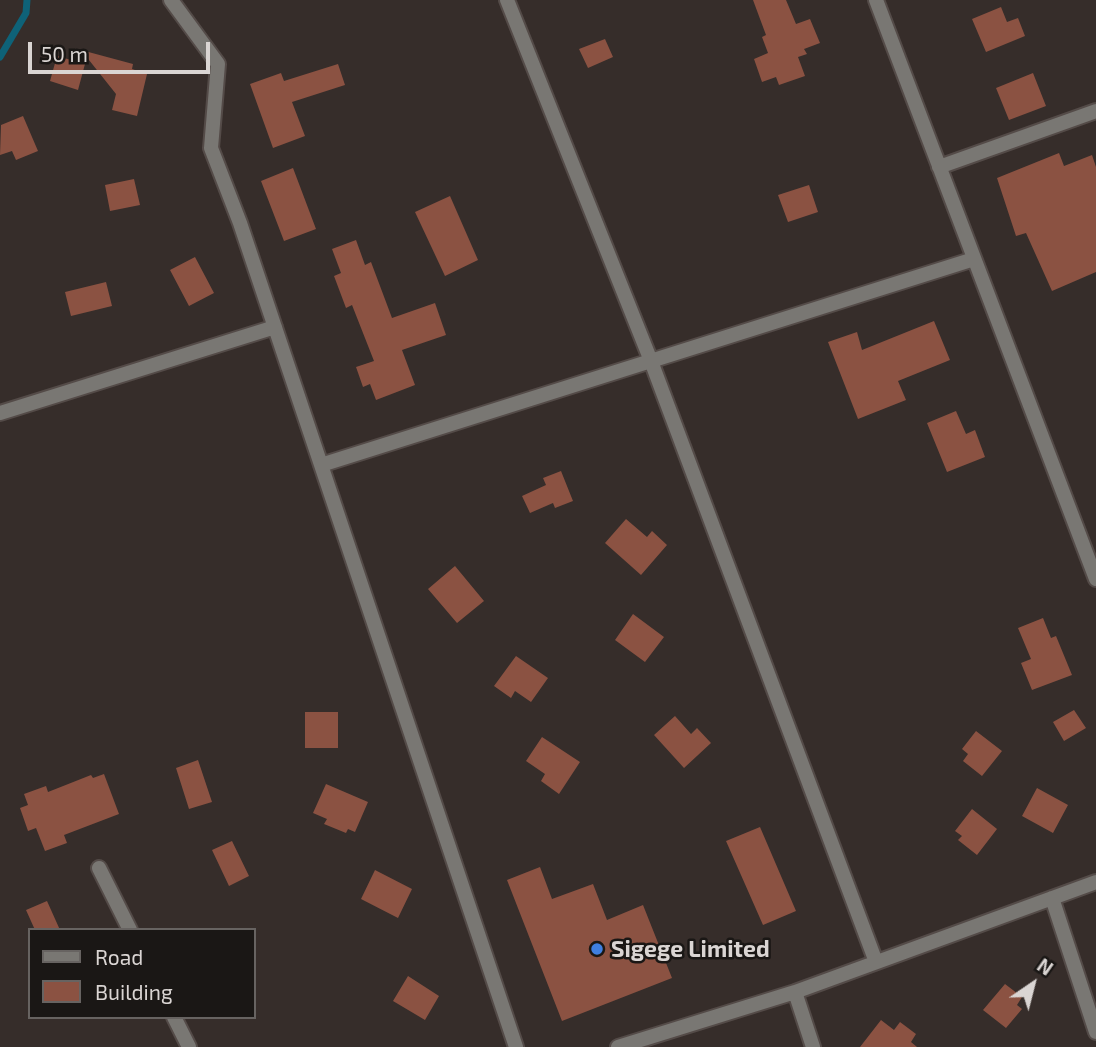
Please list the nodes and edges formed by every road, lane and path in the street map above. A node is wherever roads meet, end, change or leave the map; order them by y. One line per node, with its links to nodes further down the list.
1 (171, 0): 7 (street)
2 (507, 0): 8 (street)
3 (876, 0): 5 (street)
4 (1096, 111): 5 (street)
5 (939, 167): 6 (street)
6 (975, 259): 8 (street); 11 (street)
7 (275, 327): 9 (street); 10 (street)
8 (651, 361): 10 (street); 16 (street)
9 (0, 413)
10 (321, 465): 21 (street)
11 (1096, 579)
12 (99, 868): 15 (street)
13 (1096, 882): 14 (street)
14 (1052, 898): 16 (street); 19 (street)
15 (129, 928)
16 (876, 962): 17 (street)
17 (795, 992): 22 (street); 23 (street)
18 (175, 1019): 20 (street)
19 (1096, 1031)
20 (189, 1047)
21 (516, 1047)
22 (618, 1047)
23 (813, 1047)

